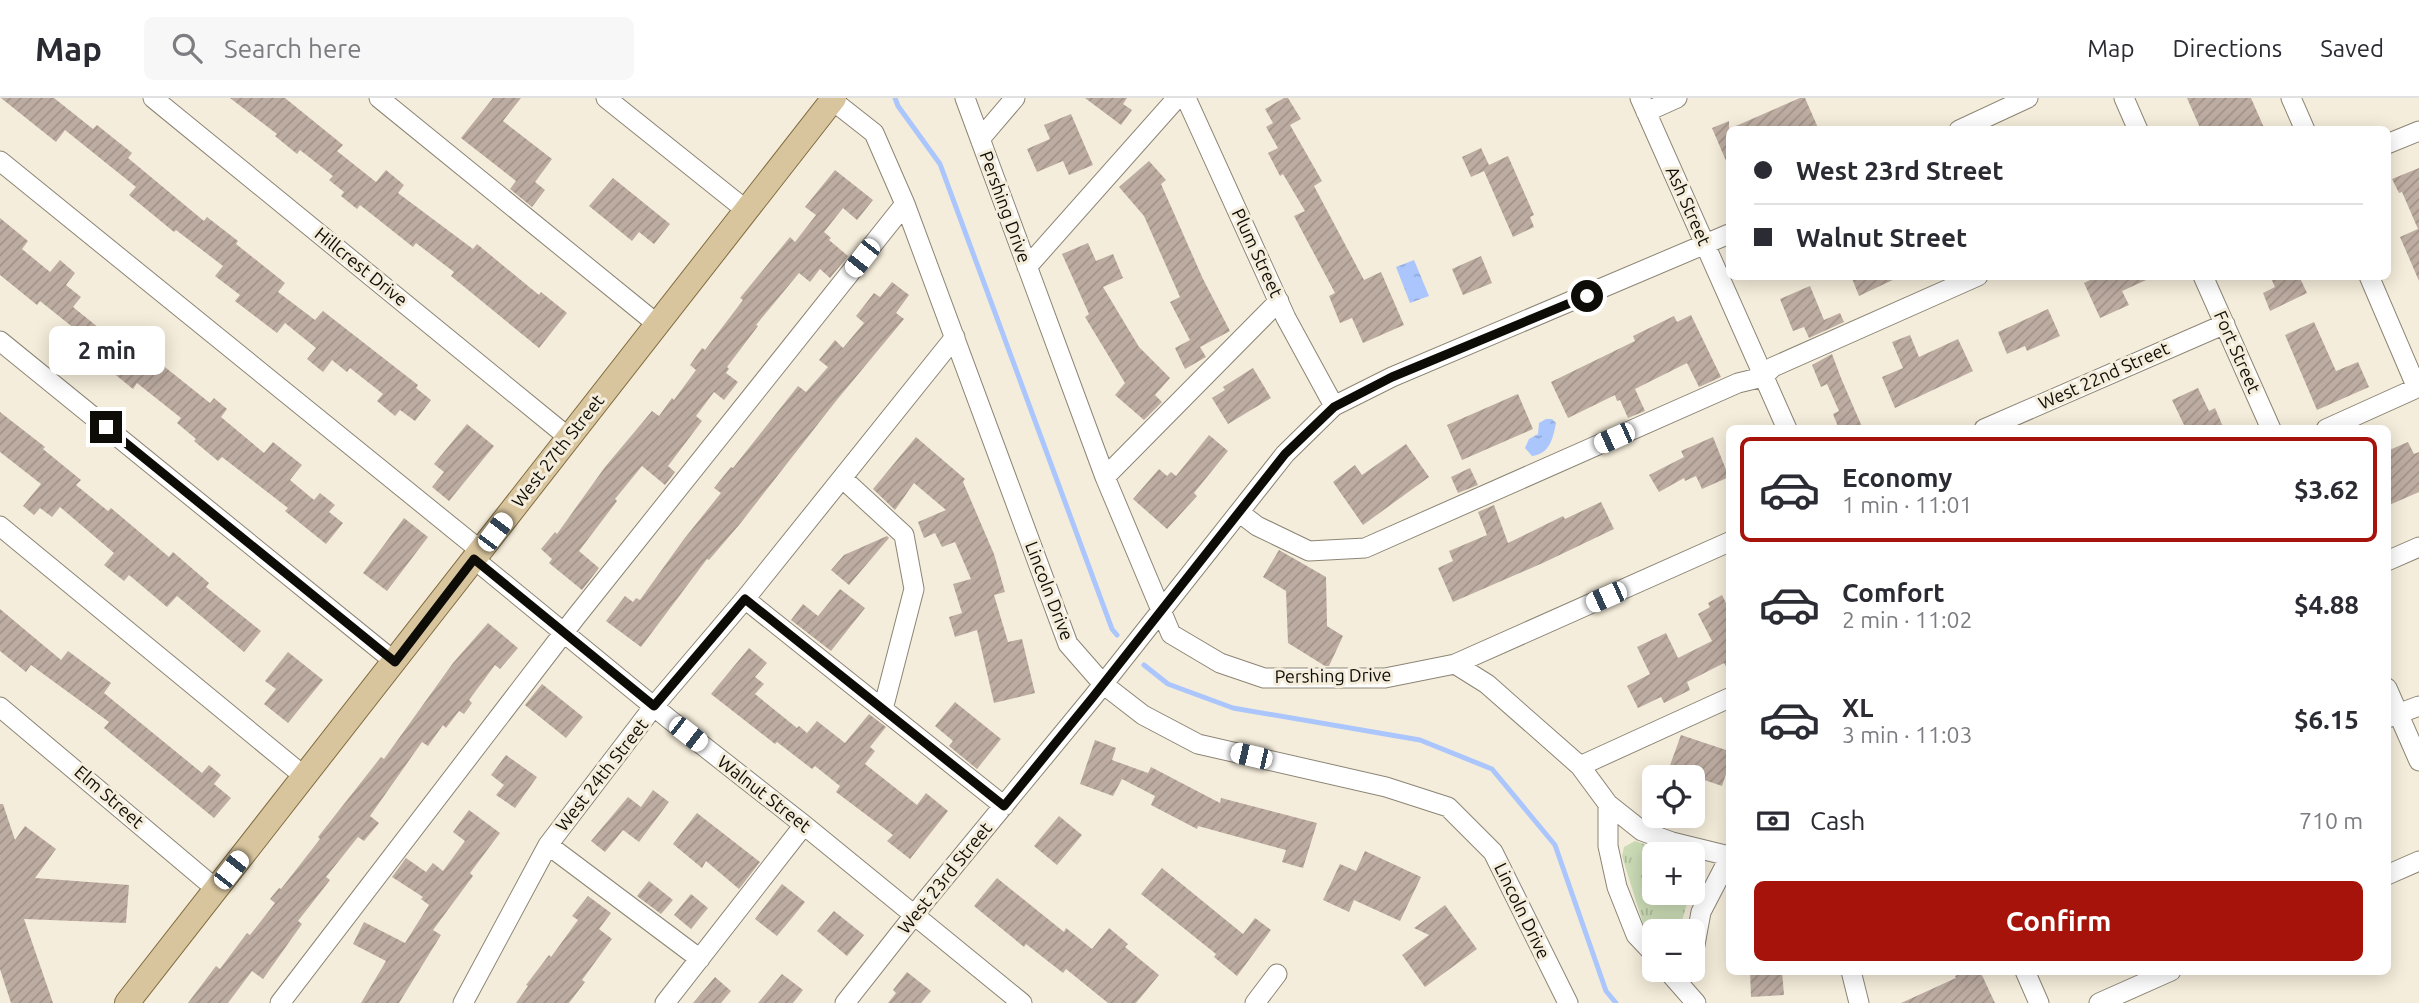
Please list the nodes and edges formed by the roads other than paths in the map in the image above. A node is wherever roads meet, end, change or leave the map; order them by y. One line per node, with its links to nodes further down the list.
1 (153, 98): 41 (street, Hillcrest Drive)
2 (379, 98): 30 (street)
3 (606, 98): 22 (street)
4 (965, 98): 18 (street, Pershing Drive)
5 (1015, 98): 18 (street)
6 (1177, 98): 25 (street)
7 (1186, 98): 29 (street, Plum Street)
8 (1677, 98): 13 (street)
9 (2028, 98): 14 (street)
10 (2124, 98): 15 (street)
11 (2291, 98): 16 (street)
12 (833, 99): 21 (street, Lincoln Drive); 22 (main road, West 27th Street)
13 (1643, 105): 24 (street, Ash Street)
14 (1968, 126)
15 (2136, 126)
16 (2303, 126)
17 (2419, 131): 19 (street)
18 (980, 139): 25 (street, Pershing Drive)
19 (2391, 142)
20 (0, 161): 48 (street, Walnut Street)
21 (905, 204): 32 (street, Lincoln Drive); 52 (street)
22 (746, 210): 30 (main road, West 27th Street)
23 (1726, 235): 24 (street, West 23rd Street)
24 (1705, 245): 34 (street, Ash Street); 36 (street, West 23rd Street)
25 (1027, 267): 42 (street, Pershing Drive)
26 (1969, 280): 34 (street)
27 (2205, 280): 31 (street, Fort Street)
28 (2371, 280): 35 (street)
29 (1279, 301): 36 (street, Plum Street); 42 (street)
30 (657, 324): 41 (main road, West 27th Street)
31 (2225, 324): 38 (street, West 22nd Street); 39 (street, Fort Street)
32 (955, 337): 43 (street, West 24th Street); 55 (street, Lincoln Drive)
33 (0, 341): 53 (street)
34 (1763, 377): 37 (street, Ash Street); 44 (street)
35 (2418, 387): 40 (street)
36 (1334, 407): 44 (street, West 23rd Street)
37 (1785, 425)
38 (1993, 425)
39 (2269, 425)
40 (2335, 425)
41 (568, 436): 48 (main road, West 27th Street)
42 (1105, 477): 51 (street, Pershing Drive)
43 (842, 478): 50 (street, West 24th Street); 60 (street)
44 (1240, 513): 51 (street, West 23rd Street)
45 (0, 526): 64 (street)
46 (1726, 543): 54 (street)
47 (2419, 547): 49 (street)
48 (478, 555): 52 (street, Walnut Street); 53 (main road, West 27th Street)
49 (2391, 559)
50 (745, 599): 57 (street, West 24th Street); 60 (street)
51 (1162, 609): 54 (street, Pershing Drive); 55 (street, West 23rd Street)
52 (564, 632): 57 (street, Walnut Street); 85 (street)
53 (395, 662): 64 (main road, West 27th Street)
54 (1455, 664): 63 (street)
55 (1103, 684): 66 (street, West 23rd Street); 91 (street, Lincoln Drive)
56 (1726, 699): 63 (street)
57 (654, 706): 67 (street, Walnut Street); 68 (street, West 24th Street)
58 (2419, 706): 61 (street)
59 (0, 707): 73 (street, Elm Street)
60 (883, 709): 66 (street)
61 (2393, 716): 62 (street)
62 (2419, 761)
63 (1580, 766): 65 (street)
64 (305, 776): 73 (main road, West 27th Street)
65 (1608, 804): 69 (street); 76 (street)
66 (1004, 806): 74 (street, West 23rd Street)
67 (804, 825): 74 (street, Walnut Street); 77 (street)
68 (548, 845): 77 (street); 86 (street, West 24th Street)
69 (1726, 856)
70 (2419, 860): 72 (street)
71 (1726, 863): 75 (street)
72 (2391, 873)
73 (216, 889): 84 (main road, West 27th Street)
74 (914, 916): 88 (street, West 23rd Street); 89 (street, Walnut Street)
75 (1700, 919)
76 (1642, 941)
77 (700, 959): 87 (street)
78 (1277, 974): 90 (street)
79 (1852, 975): 92 (street)
80 (2027, 975): 93 (street)
81 (2162, 975): 94 (street)
82 (1678, 982): 83 (street)
83 (1692, 997)
84 (128, 1003)
85 (280, 1003)
86 (463, 1003)
87 (665, 1003)
88 (845, 1003)
89 (1022, 1003)
90 (1255, 1003)
91 (1568, 1003)
92 (1859, 1003)
93 (2039, 1003)
94 (2099, 1003)

